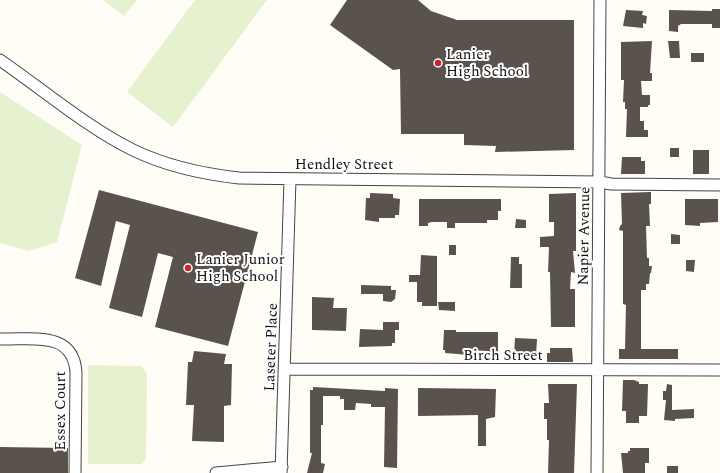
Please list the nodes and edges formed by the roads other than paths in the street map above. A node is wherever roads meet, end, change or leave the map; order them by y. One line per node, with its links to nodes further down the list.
1 (600, 0): 4 (street, Napier Avenue)
2 (0, 60): 3 (street, Hendley Street)
3 (290, 179): 4 (street, Hendley Street); 7 (street, Laseter Place)
4 (600, 182): 5 (street, Hendley Street); 8 (street, Napier Avenue)
5 (720, 185)
6 (0, 339): 11 (street, Essex Court)
7 (285, 369): 8 (street, Birch Street); 10 (street, Laseter Place)
8 (598, 370): 9 (street, Birch Street); 13 (street, Napier Avenue)
9 (720, 370)
10 (281, 470): 12 (street)
11 (75, 473)
12 (216, 473)
13 (597, 473)

